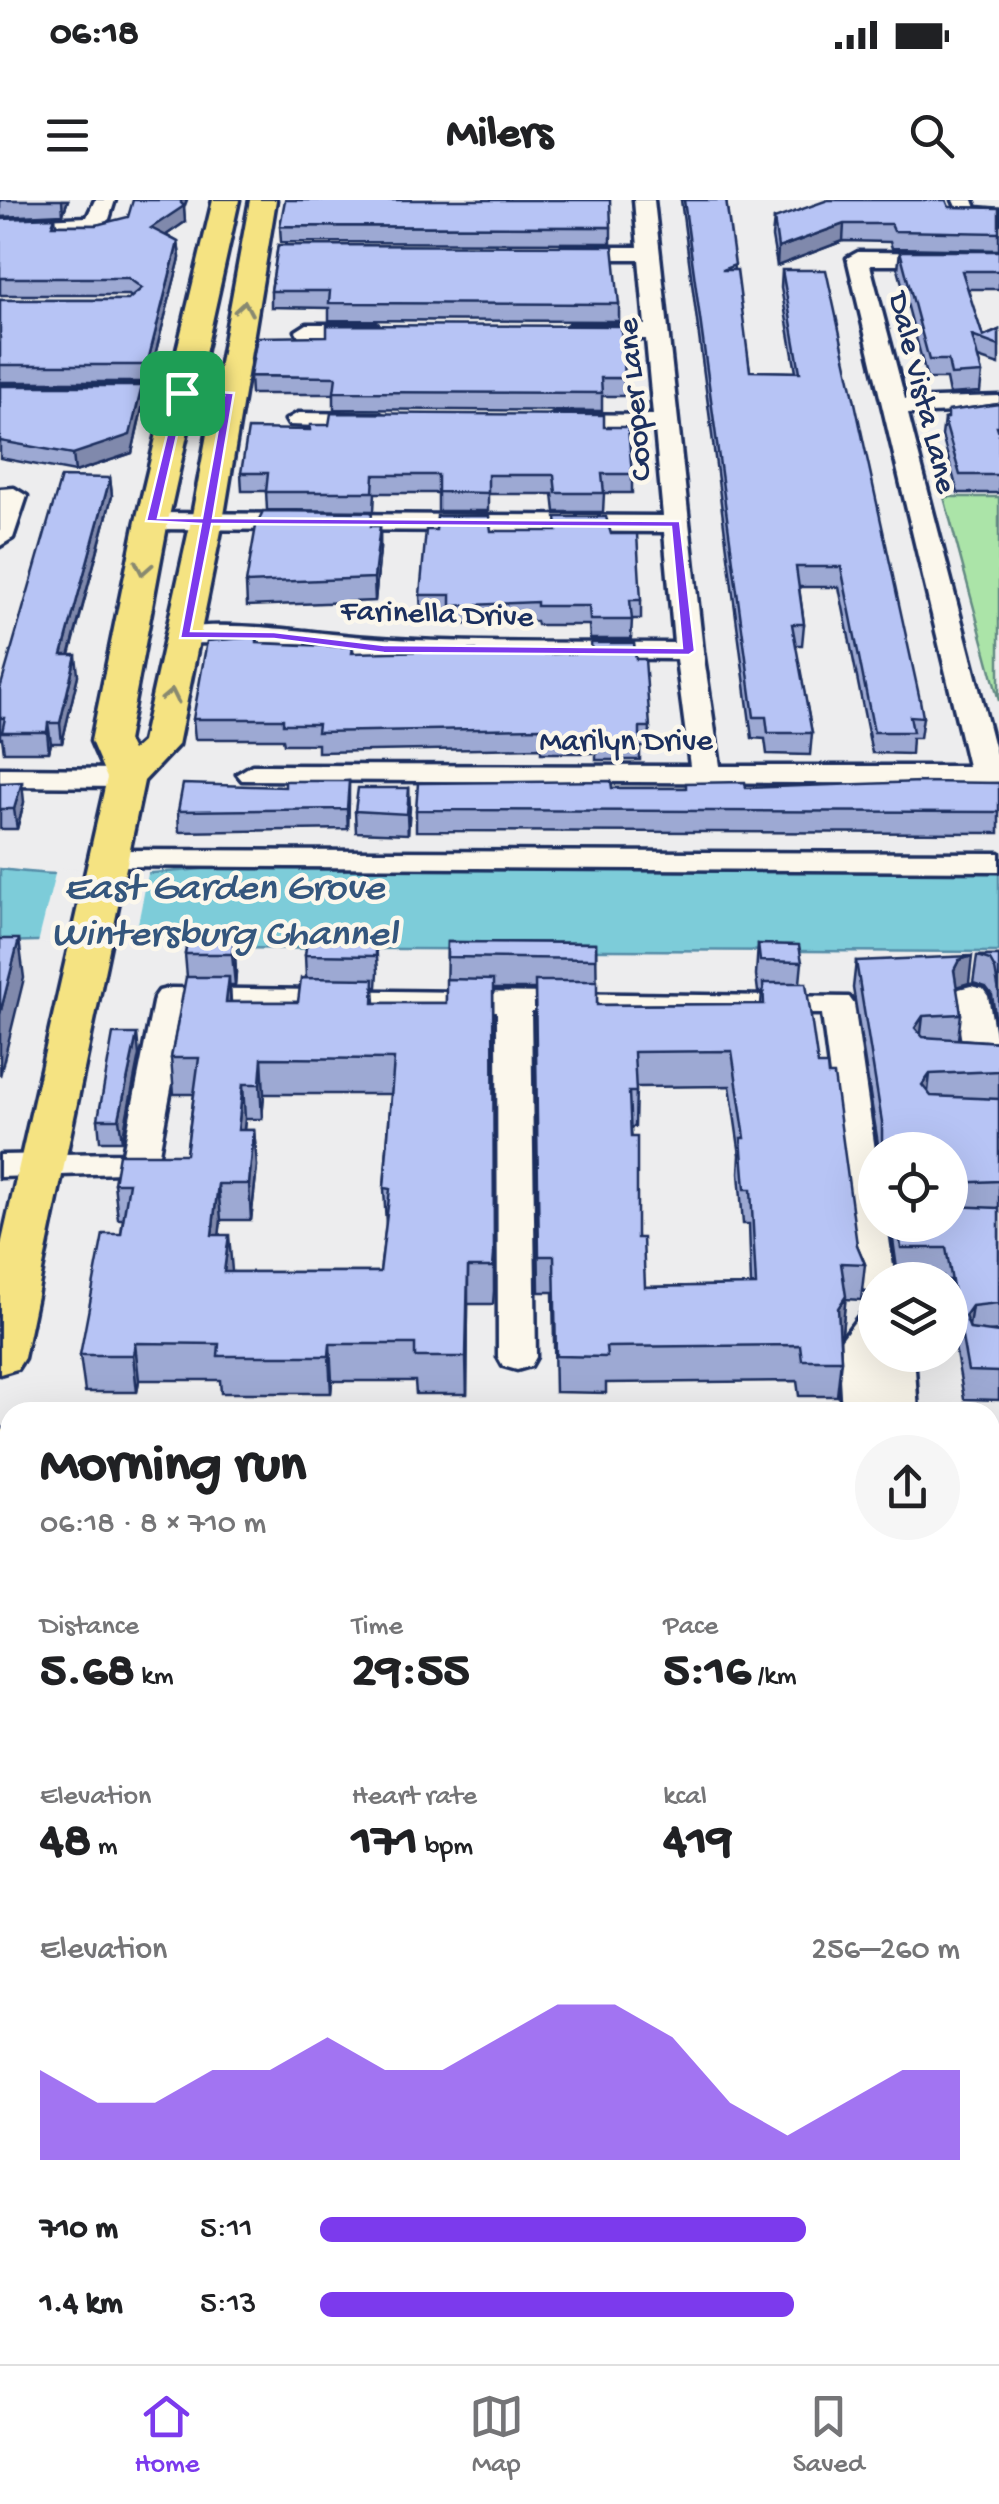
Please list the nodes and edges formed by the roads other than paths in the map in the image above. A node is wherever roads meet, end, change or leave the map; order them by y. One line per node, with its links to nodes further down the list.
1 (105, 200): 7 (street)
2 (226, 200): 16 (main road)
3 (263, 200): 17 (main road, one-way to 3)
4 (644, 200): 9 (street, Cooper Lane)
5 (963, 200): 6 (street)
6 (999, 216)
7 (0, 226)
8 (534, 253): 9 (street)
9 (651, 253): 14 (street, Cooper Lane)
10 (999, 259): 19 (street, Dale Vista Lane)
11 (308, 331): 12 (street)
12 (405, 331)
13 (542, 332): 14 (street)
14 (659, 332): 23 (street, Cooper Lane)
15 (0, 393): 16 (street)
16 (182, 393): 17 (street); 25 (main road)
17 (229, 393): 26 (main road)
18 (999, 402): 19 (street)
19 (895, 407): 33 (street, Dale Vista Lane)
20 (298, 420): 21 (street)
21 (414, 421)
22 (530, 421): 23 (street)
23 (665, 422): 27 (street, Cooper Lane)
24 (7, 496): 28 (street)
25 (152, 521): 26 (street); 35 (main road, one-way to 35)
26 (207, 521): 27 (street); 29 (main road)
27 (676, 524): 30 (street, Cooper Lane)
28 (0, 538)
29 (184, 635): 30 (street, Farinella Drive); 35 (main road, one-way to 29)
30 (689, 651): 31 (street, Cooper Lane)
31 (706, 773): 32 (street, Marilyn Drive); 33 (street, Marilyn Drive)
32 (252, 774)
33 (992, 775)
34 (0, 777): 35 (street)
35 (126, 778): 37 (main road)
36 (999, 862): 37 (street)
37 (107, 863): 41 (main road)
38 (971, 996): 40 (street)
39 (514, 1002): 41 (street); 42 (street); 44 (street)
40 (976, 1054)
41 (20, 1166): 45 (main road)
42 (873, 1262)
43 (858, 1342): 46 (street)
44 (516, 1356)
45 (0, 1358)
46 (858, 1367)
47 (858, 1372): 49 (street)
48 (895, 1372): 50 (street)
49 (861, 1402)
50 (898, 1402)

